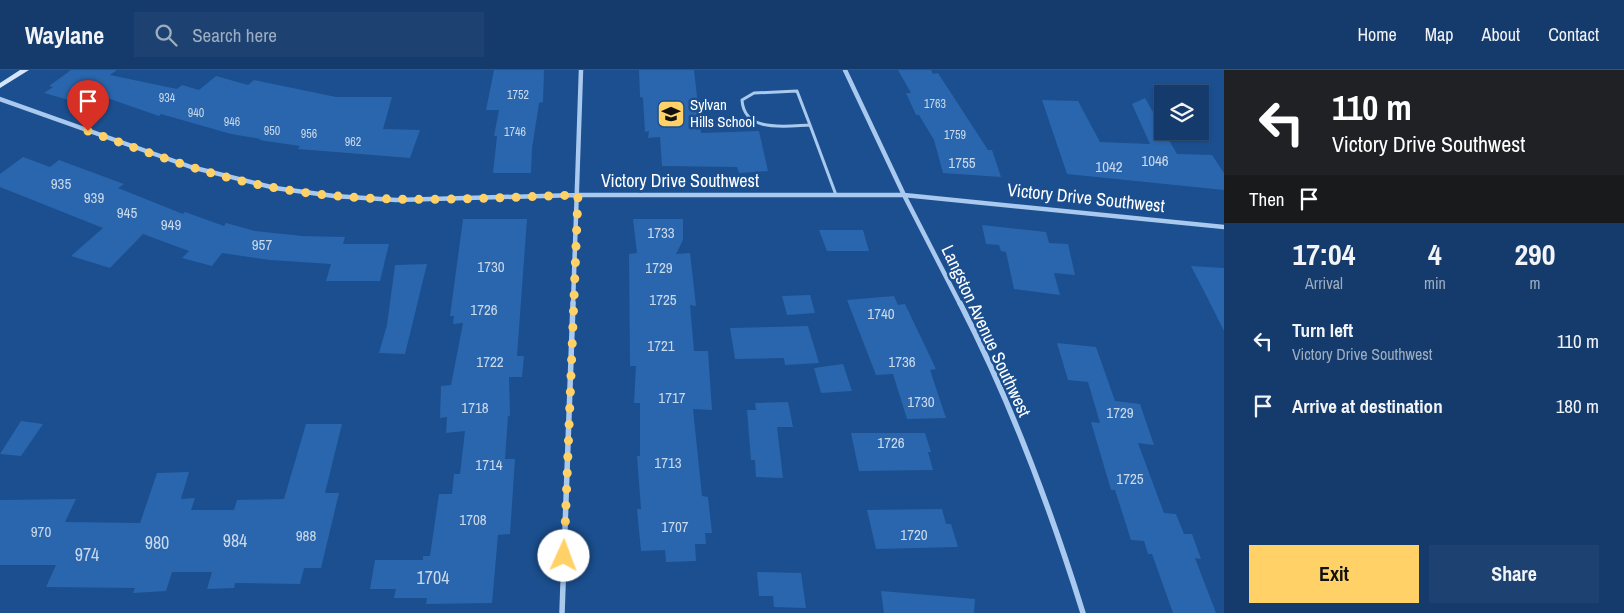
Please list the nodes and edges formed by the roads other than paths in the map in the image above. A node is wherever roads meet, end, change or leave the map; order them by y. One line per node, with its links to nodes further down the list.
1 (25, 70): 4 (main road)
2 (582, 70): 7 (street)
3 (845, 70): 9 (street, Langston Avenue Southwest)
4 (0, 86)
5 (0, 99): 7 (street, Victory Drive Southwest)
6 (810, 125): 6 (lane); 8 (lane)
7 (578, 195): 8 (street, Victory Drive Southwest); 11 (street)
8 (836, 195): 9 (street, Victory Drive Southwest)
9 (904, 195): 10 (street, Victory Drive Southwest); 12 (street, Langston Avenue Southwest)
10 (1224, 226)
11 (562, 613)
12 (1083, 613)

